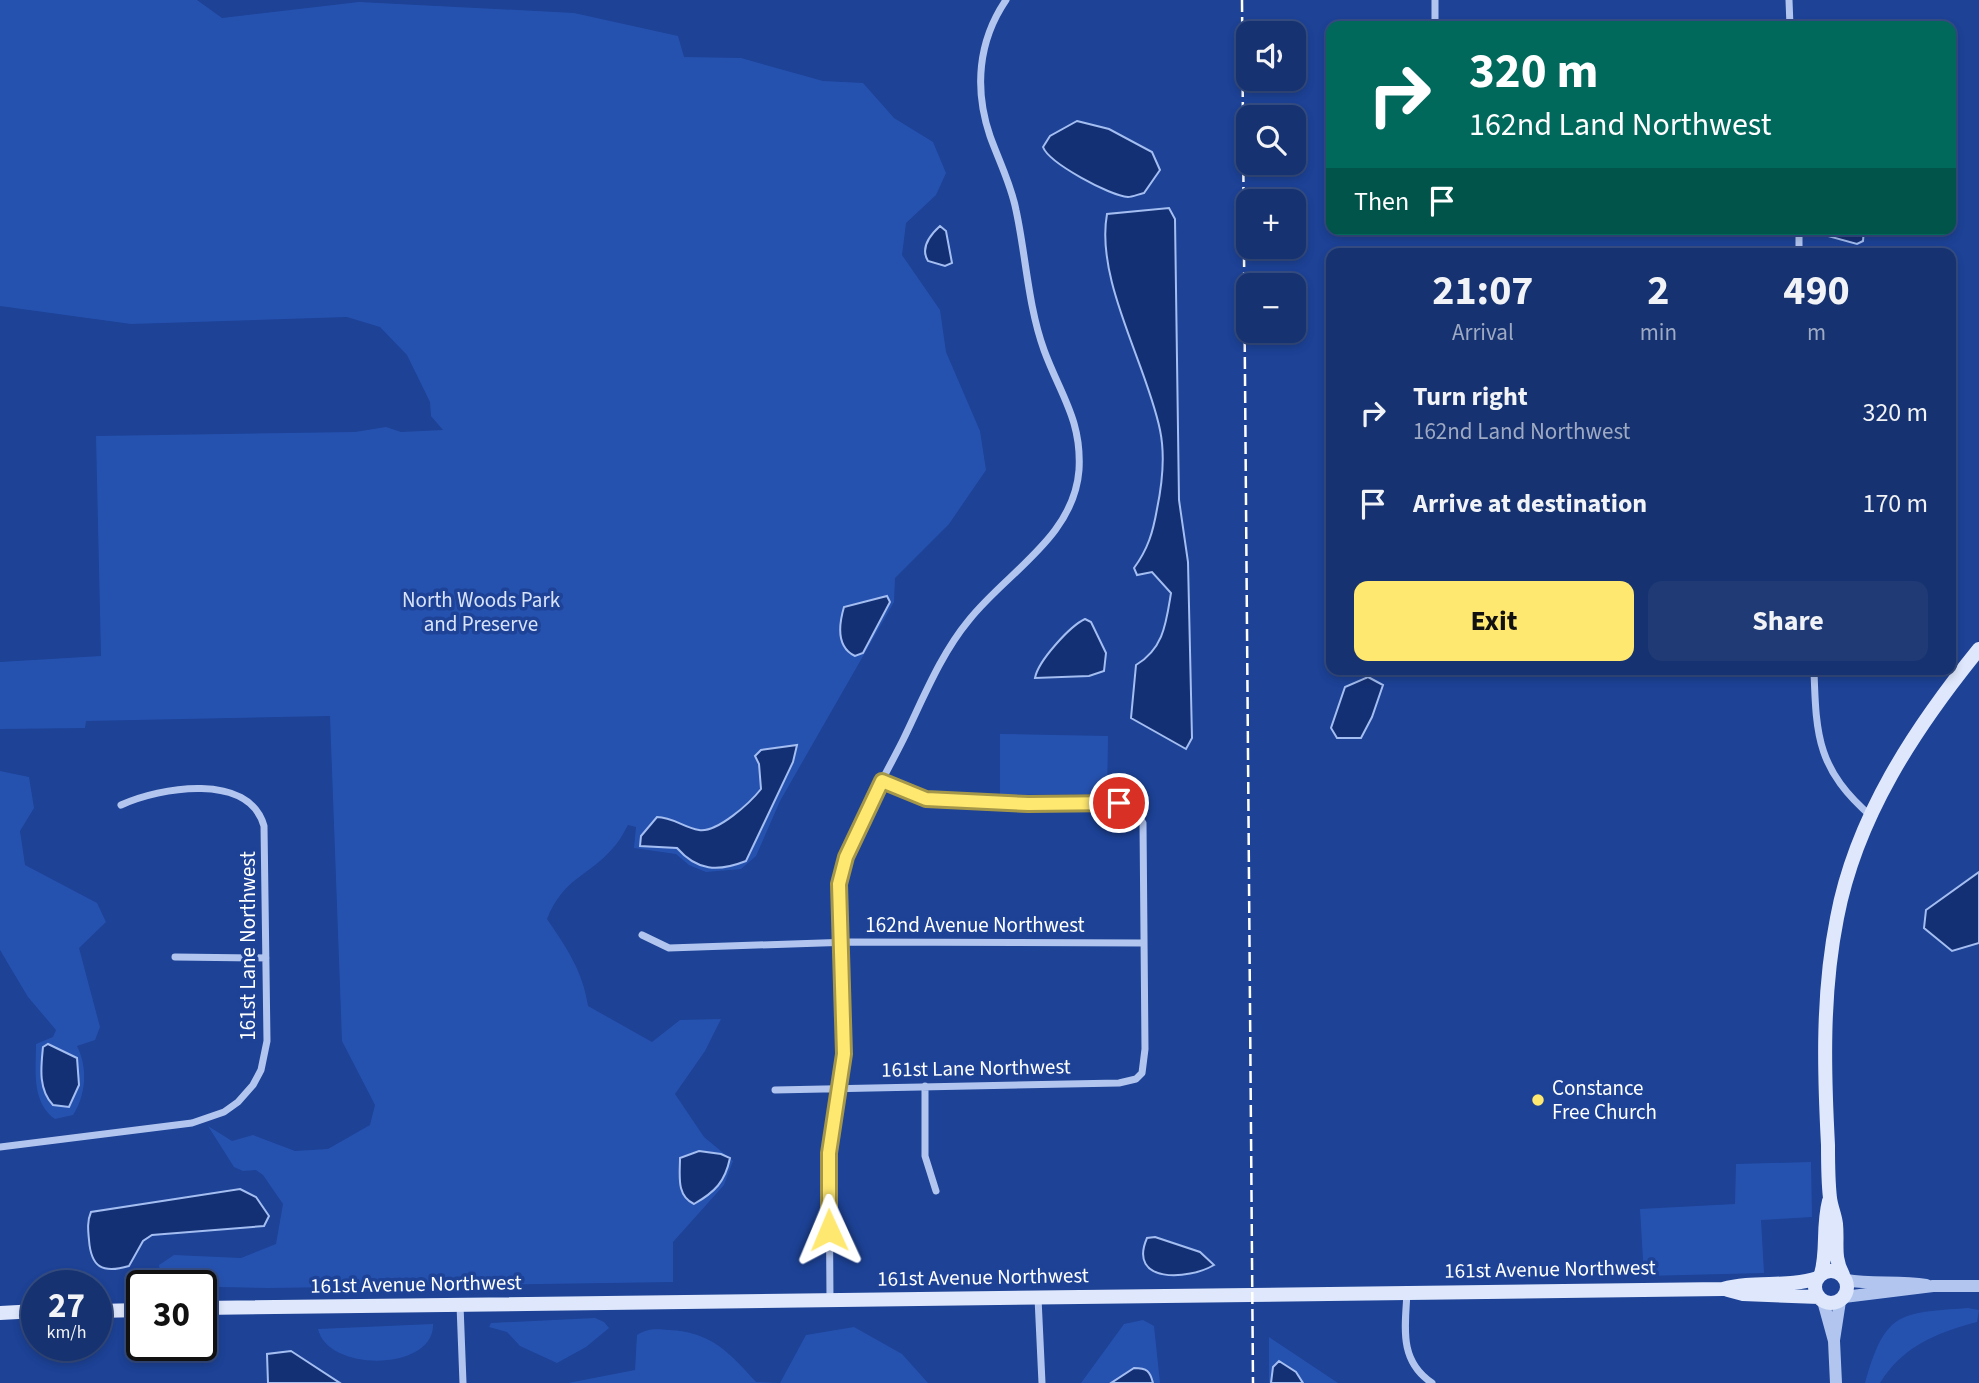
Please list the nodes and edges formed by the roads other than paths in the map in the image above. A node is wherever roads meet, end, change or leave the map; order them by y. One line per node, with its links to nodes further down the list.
1 (1006, 0): 8 (street)
2 (1435, 0): 4 (street)
3 (1789, 0): 5 (street)
4 (1435, 21)
5 (1790, 21)
6 (1979, 649): 10 (main road)
7 (1814, 675): 10 (street)
8 (882, 781): 12 (street); 13 (street)
9 (121, 805): 15 (street, 161st Lane Northwest)
10 (1872, 817): 21 (main road)
11 (642, 935): 12 (street, 162nd Avenue Northwest)
12 (840, 942): 13 (street, 162nd Avenue Northwest); 17 (street)
13 (1143, 943): 16 (street, 161st Lane Northwest)
14 (175, 957): 15 (street)
15 (266, 958): 19 (street, 161st Lane Northwest)
16 (925, 1086): 17 (street, 161st Lane Northwest); 20 (street)
17 (839, 1088): 18 (street, 161st Lane Northwest); 31 (street)
18 (775, 1090)
19 (0, 1147)
20 (936, 1191)
21 (1830, 1199): 22 (main road); 23 (main road)
22 (1819, 1275): 23 (main road); 26 (main road, 161st Avenue Northwest); 29 (main road)
23 (1845, 1277): 24 (street); 30 (main road)
24 (1933, 1286): 25 (street); 30 (street)
25 (1979, 1286)
26 (1723, 1289): 27 (main road, 161st Avenue Northwest); 29 (main road, 161st Avenue Northwest)
27 (1407, 1292): 28 (main road, 161st Avenue Northwest); 39 (street)
28 (1038, 1298): 31 (main road, 161st Avenue Northwest); 38 (street)
29 (1821, 1299): 30 (main road); 36 (street)
30 (1842, 1299): 36 (street)
31 (831, 1300): 32 (main road, 161st Avenue Northwest)
32 (460, 1305): 33 (main road, 161st Avenue Northwest); 37 (street)
33 (217, 1308)
34 (21, 1312): 35 (main road)
35 (0, 1313)
36 (1834, 1341): 40 (street)
37 (463, 1383)
38 (1042, 1383)
39 (1432, 1383)
40 (1836, 1383)

